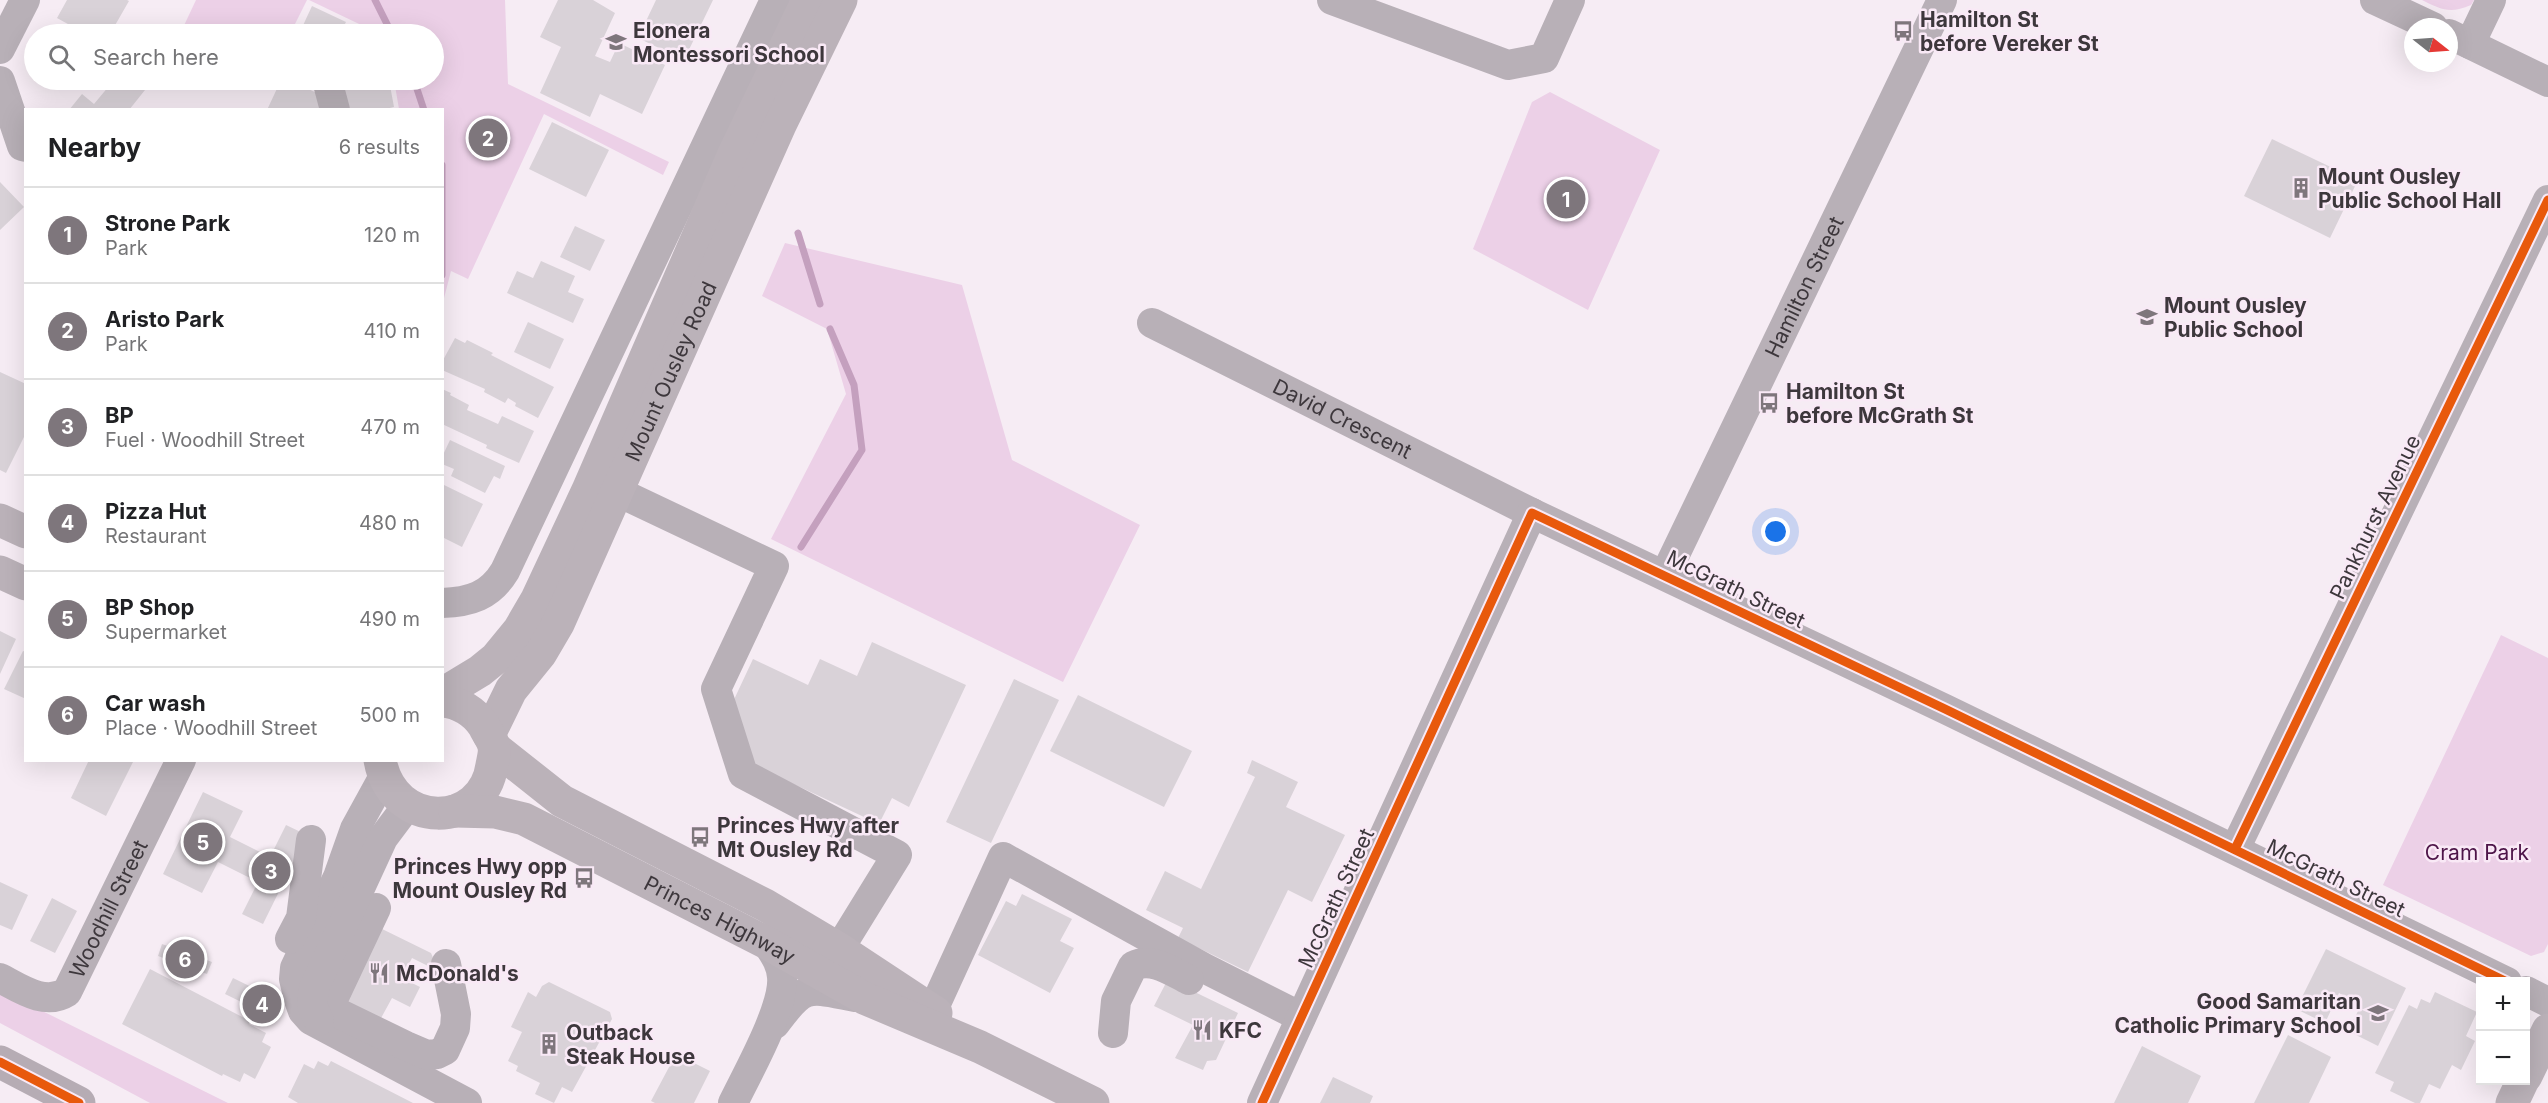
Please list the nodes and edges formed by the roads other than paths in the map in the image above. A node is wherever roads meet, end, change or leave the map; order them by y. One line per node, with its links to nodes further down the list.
1 (25, 0): 12 (street)
2 (775, 0): 20 (street)
3 (808, 0): 21 (main road, Mount Ousley Road)
4 (841, 0): 21 (main road, Mount Ousley Road)
5 (1332, 0): 6 (street)
6 (1570, 0)
7 (1942, 0): 26 (street, Hamilton Street)
8 (2375, 0): 10 (street)
9 (2491, 0): 11 (street)
10 (2414, 18)
11 (2459, 39): 14 (street)
12 (0, 49)
13 (0, 81): 17 (street)
14 (2548, 82)
15 (330, 90): 16 (street)
16 (334, 108)
17 (24, 146)
18 (2548, 200): 37 (street, Pankhurst Avenue)
19 (1152, 323): 22 (street, David Crescent)
20 (566, 441): 21 (street); 28 (street)
21 (602, 490): 29 (main road, Mount Ousley Road); 31 (main road, Mount Ousley Road); 41 (street)
22 (1532, 513): 26 (street, McGrath Street); 49 (street, McGrath Street)
23 (0, 520): 24 (main road)
24 (24, 531)
25 (0, 572): 27 (main road)
26 (1665, 575): 37 (street, McGrath Street)
27 (24, 583)
28 (444, 603)
29 (444, 693)
30 (444, 701): 31 (main road, Princes Highway)
31 (492, 742): 35 (main road, Mount Ousley Road); 41 (main road, Princes Highway)
32 (180, 762): 44 (street, Woodhill Street)
33 (380, 765): 34 (main road); 50 (street)
34 (407, 806): 35 (main road, Princes Highway); 50 (street)
35 (455, 811): 40 (main road, Princes Highway)
36 (311, 840): 39 (street)
37 (2235, 849): 43 (street, McGrath Street)
38 (376, 908): 42 (street)
39 (290, 939)
40 (767, 943): 46 (main road, Princes Highway); 53 (street)
41 (839, 949): 48 (main road, Princes Highway)
42 (448, 976)
43 (2499, 977)
44 (0, 978)
45 (2530, 993): 47 (street)
46 (864, 998): 53 (street); 54 (main road, Princes Highway)
47 (2548, 1002)
48 (933, 1010): 49 (street); 54 (main road, Princes Highway)
49 (1301, 1017): 52 (street); 62 (street, McGrath Street)
50 (324, 1029): 59 (street)
51 (2548, 1030): 56 (main road)
52 (1113, 1033)
53 (761, 1044): 60 (street)
54 (980, 1047): 61 (main road, Princes Highway)
55 (0, 1062): 58 (highway)
56 (2530, 1068)
57 (2521, 1085): 63 (main road)
58 (79, 1103)
59 (467, 1103)
60 (733, 1103)
61 (1093, 1103)
62 (1262, 1103)
63 (2512, 1103)

